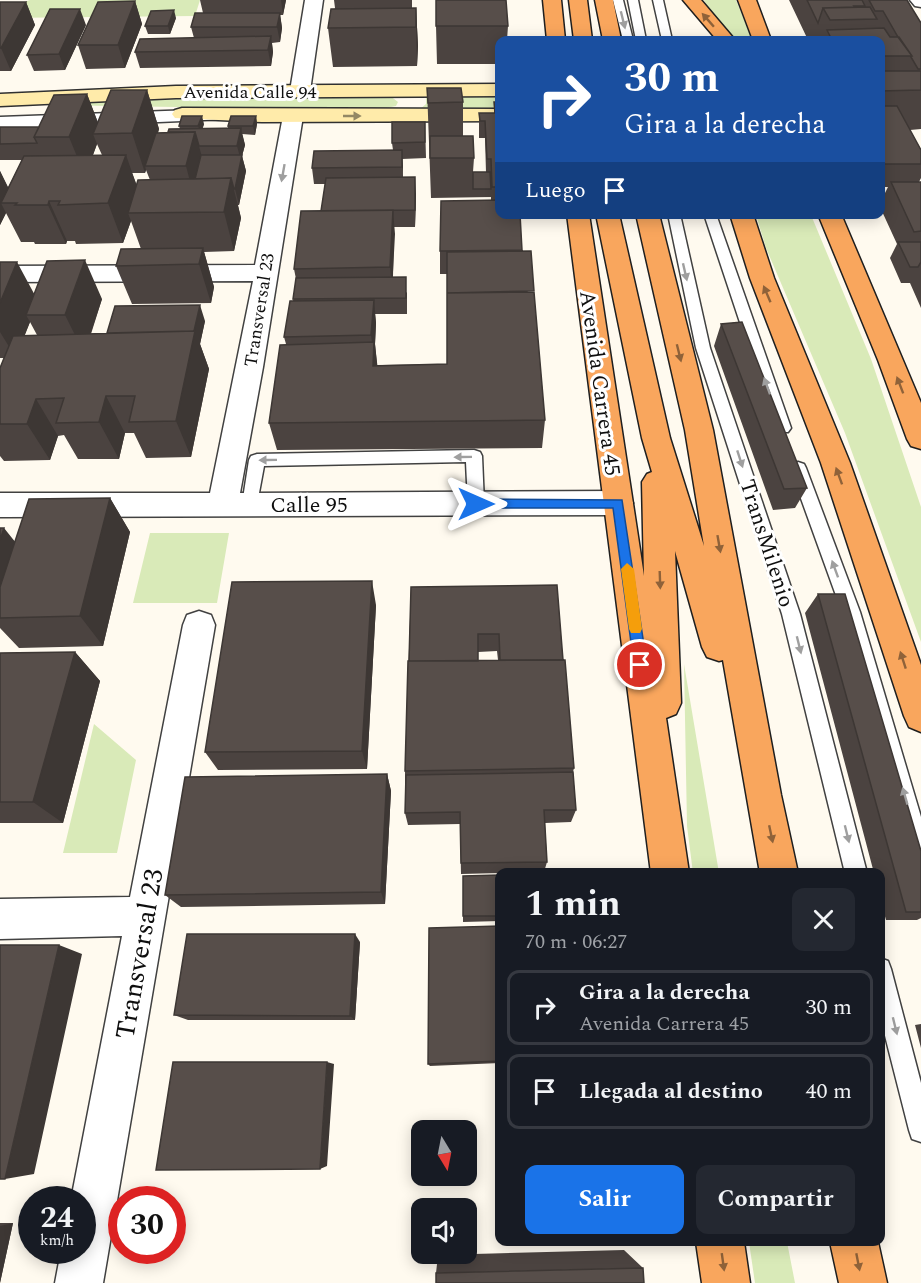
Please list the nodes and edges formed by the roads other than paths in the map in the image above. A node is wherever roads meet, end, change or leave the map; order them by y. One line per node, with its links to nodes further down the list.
1 (314, 0): 24 (street)
2 (552, 0): 13 (highway)
3 (578, 0): 14 (highway)
4 (604, 0): 15 (highway)
5 (618, 0): 16 (lane, one-way to 16)
6 (633, 0): 17 (lane)
7 (647, 0): 18 (lane)
8 (658, 0): 19 (lane)
9 (680, 0): 12 (highway)
10 (692, 0): 20 (highway, one-way to 10)
11 (747, 0): 21 (highway)
12 (687, 20)
13 (556, 36)
14 (582, 36)
15 (611, 36)
16 (627, 36)
17 (640, 36)
18 (655, 36)
19 (666, 36)
20 (723, 36)
21 (760, 36)
22 (495, 90): 23 (main road, Avenida Calle 94)
23 (400, 91): 24 (main road, Avenida Calle 94); 28 (main road)
24 (300, 92): 25 (main road, Avenida Calle 94)
25 (0, 100)
26 (0, 114): 27 (main road, Avenida Calle 94)
27 (230, 115): 30 (main road, Avenida Calle 94); 31 (street)
28 (393, 115): 29 (main road, Avenida Calle 94); 30 (main road, Avenida Calle 94, one-way to 28)
29 (495, 115)
30 (293, 116): 39 (street, Transversal 23, one-way to 39)
31 (0, 123)
32 (579, 219): 43 (highway, Avenida Carrera 45)
33 (608, 219): 41 (highway, Avenida Carrera 45)
34 (648, 219): 49 (highway, Avenida Carrera 45, one-way to 49)
35 (675, 219): 54 (lane, TransMilenio, one-way to 54)
36 (712, 219): 50 (lane, one-way to 36)
37 (743, 219): 48 (highway, one-way to 37)
38 (831, 219): 42 (highway, one-way to 38)
39 (265, 273): 40 (street); 46 (street, Transversal 23)
40 (0, 274)
41 (656, 438): 49 (highway, Avenida Carrera 45); 52 (highway, one-way to 52)
42 (921, 439)
43 (618, 503): 44 (street, Calle 95); 51 (highway, Avenida Carrera 45)
44 (476, 504): 46 (street, Calle 95); 46 (lane, one-way to 46)
45 (0, 505): 46 (street, Calle 95)
46 (237, 505)
47 (199, 625): 55 (street, Transversal 23)
48 (921, 716)
49 (763, 795): 53 (highway, Avenida Carrera 45, one-way to 53)
50 (921, 852)
51 (669, 868)
52 (670, 868)
53 (778, 868)
54 (855, 868)
55 (146, 916): 56 (street); 61 (street, Transversal 23)
56 (0, 919)
57 (885, 989): 58 (lane, one-way to 58)
58 (921, 1130)
59 (721, 1246): 62 (highway, one-way to 62)
60 (855, 1246): 63 (highway, one-way to 63)
61 (79, 1283)
62 (726, 1283)
63 (863, 1283)

